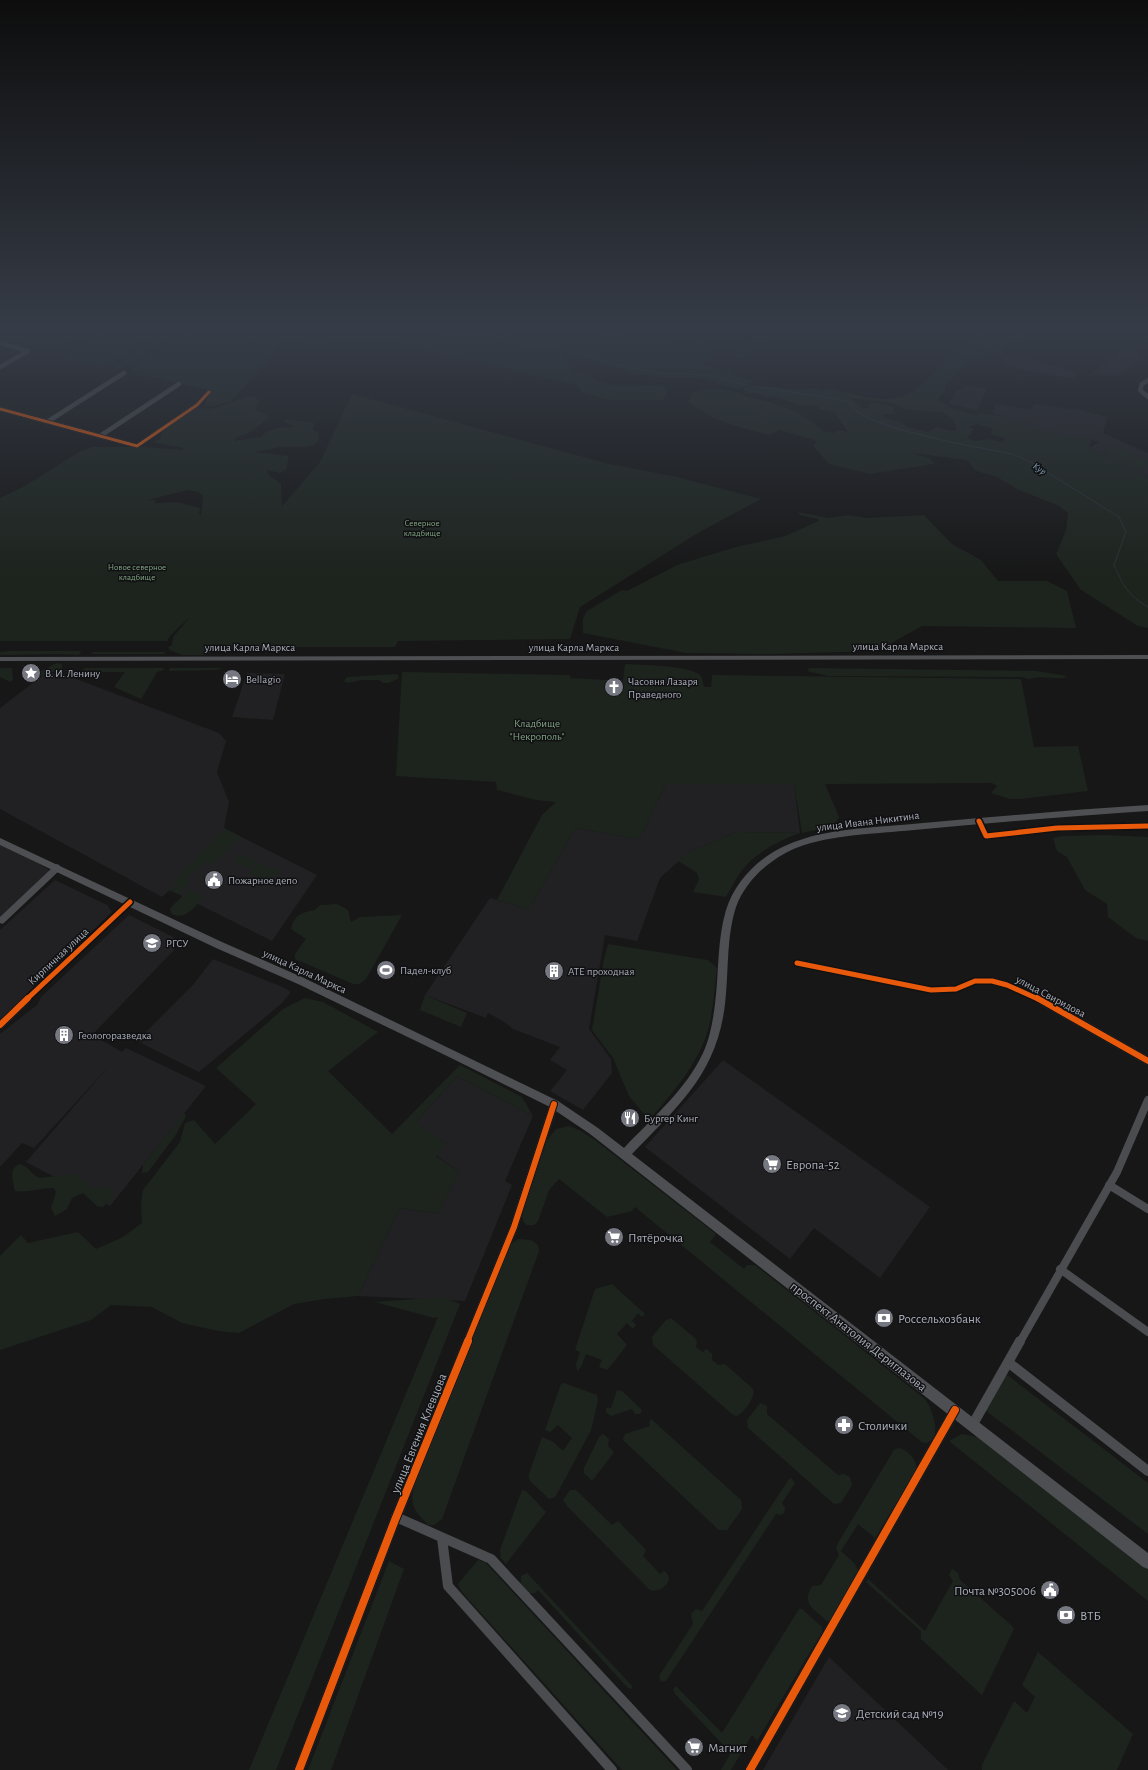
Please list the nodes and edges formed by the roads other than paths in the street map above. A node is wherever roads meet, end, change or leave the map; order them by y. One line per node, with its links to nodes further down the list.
1 (9, 412): 5 (street)
2 (63, 412): 5 (street)
3 (137, 412): 6 (street)
4 (187, 412): 6 (street)
5 (47, 422): 6 (street)
6 (100, 436)
7 (1148, 657): 8 (main road, улица Карла Маркса)
8 (0, 659)
9 (1148, 808): 10 (main road, улица Ивана Никитина)
10 (979, 822): 11 (street); 21 (main road, улица Ивана Никитина)
11 (1148, 826)
12 (0, 841): 13 (main road, улица Карла Маркса)
13 (57, 868): 14 (main road, улица Карла Маркса); 15 (street)
14 (130, 902): 17 (street, Кирпичная улица); 20 (main road, улица Карла Маркса)
15 (2, 920)
16 (797, 963): 18 (street, улица Свиридова)
17 (0, 1025)
18 (1148, 1061)
19 (1148, 1100): 22 (street)
20 (554, 1104): 21 (main road, проспект Анатолия Дериглазова); 30 (street, улица Евгения Клевцова)
21 (624, 1155): 27 (main road, проспект Анатолия Дериглазова)
22 (1109, 1185): 23 (street); 24 (street)
23 (1148, 1209)
24 (1060, 1269): 25 (street); 26 (street)
25 (1148, 1332)
26 (1009, 1363): 28 (street); 29 (street)
27 (955, 1410): 28 (main road, проспект Анатолия Дериглазова); 36 (street)
28 (973, 1424): 32 (main road, проспект Анатолия Дериглазова)
29 (1148, 1471)
30 (396, 1516): 31 (street); 33 (street, улица Евгения Клевцова)
31 (442, 1538): 34 (street); 35 (street)
32 (1148, 1562)
33 (299, 1770)
34 (612, 1770)
35 (687, 1770)
36 (750, 1770)

